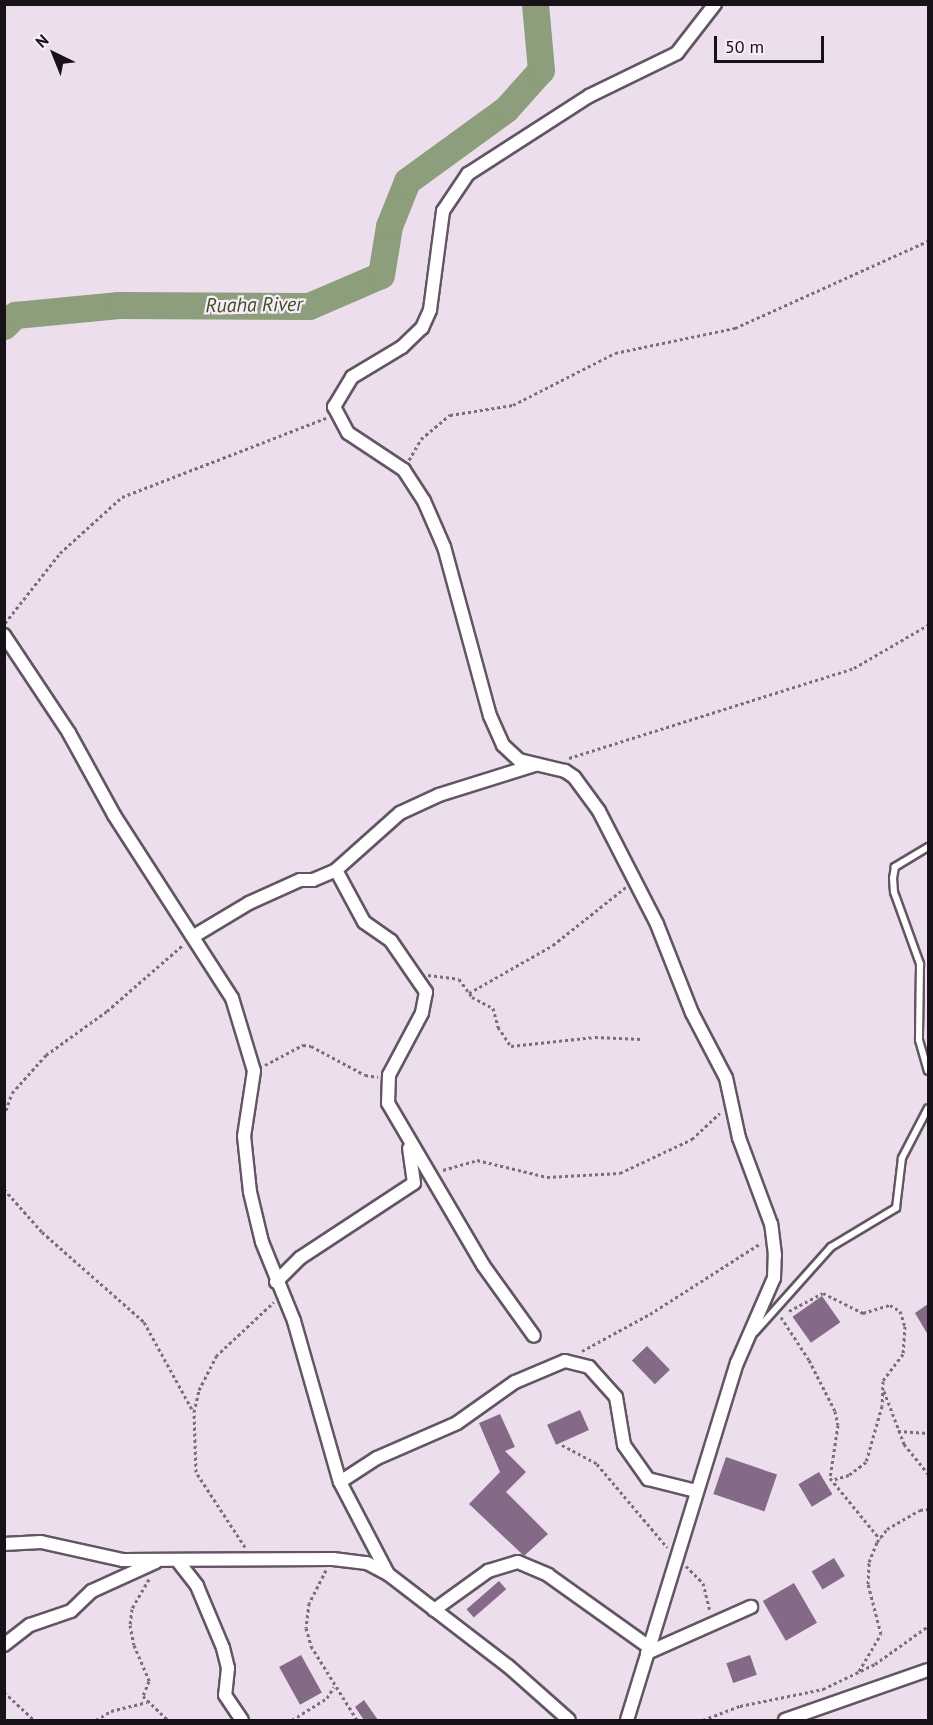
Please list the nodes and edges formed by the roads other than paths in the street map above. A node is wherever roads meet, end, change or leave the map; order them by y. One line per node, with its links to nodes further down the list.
1 (715, 4): 3 (street)
2 (4, 635): 6 (street)
3 (535, 765): 5 (street); 12 (street)
4 (928, 847): 7 (lane)
5 (336, 870): 6 (street); 9 (street)
6 (194, 936): 10 (street)
7 (928, 1071)
8 (928, 1108): 12 (lane)
9 (408, 1140): 10 (street); 11 (street)
10 (276, 1282): 13 (street)
11 (534, 1336)
12 (748, 1340): 14 (street)
13 (340, 1482): 14 (street); 18 (street)
14 (696, 1491): 22 (street)
15 (4, 1544): 17 (street)
16 (177, 1560): 17 (street); 18 (street); 24 (street)
17 (158, 1562): 21 (street)
18 (388, 1574): 20 (street)
19 (751, 1607): 22 (street)
20 (434, 1610): 22 (street); 25 (street)
21 (4, 1645)
22 (648, 1650): 26 (street)
23 (928, 1670): 27 (street)
24 (242, 1720)
25 (569, 1720)
26 (627, 1720)
27 (785, 1720)

